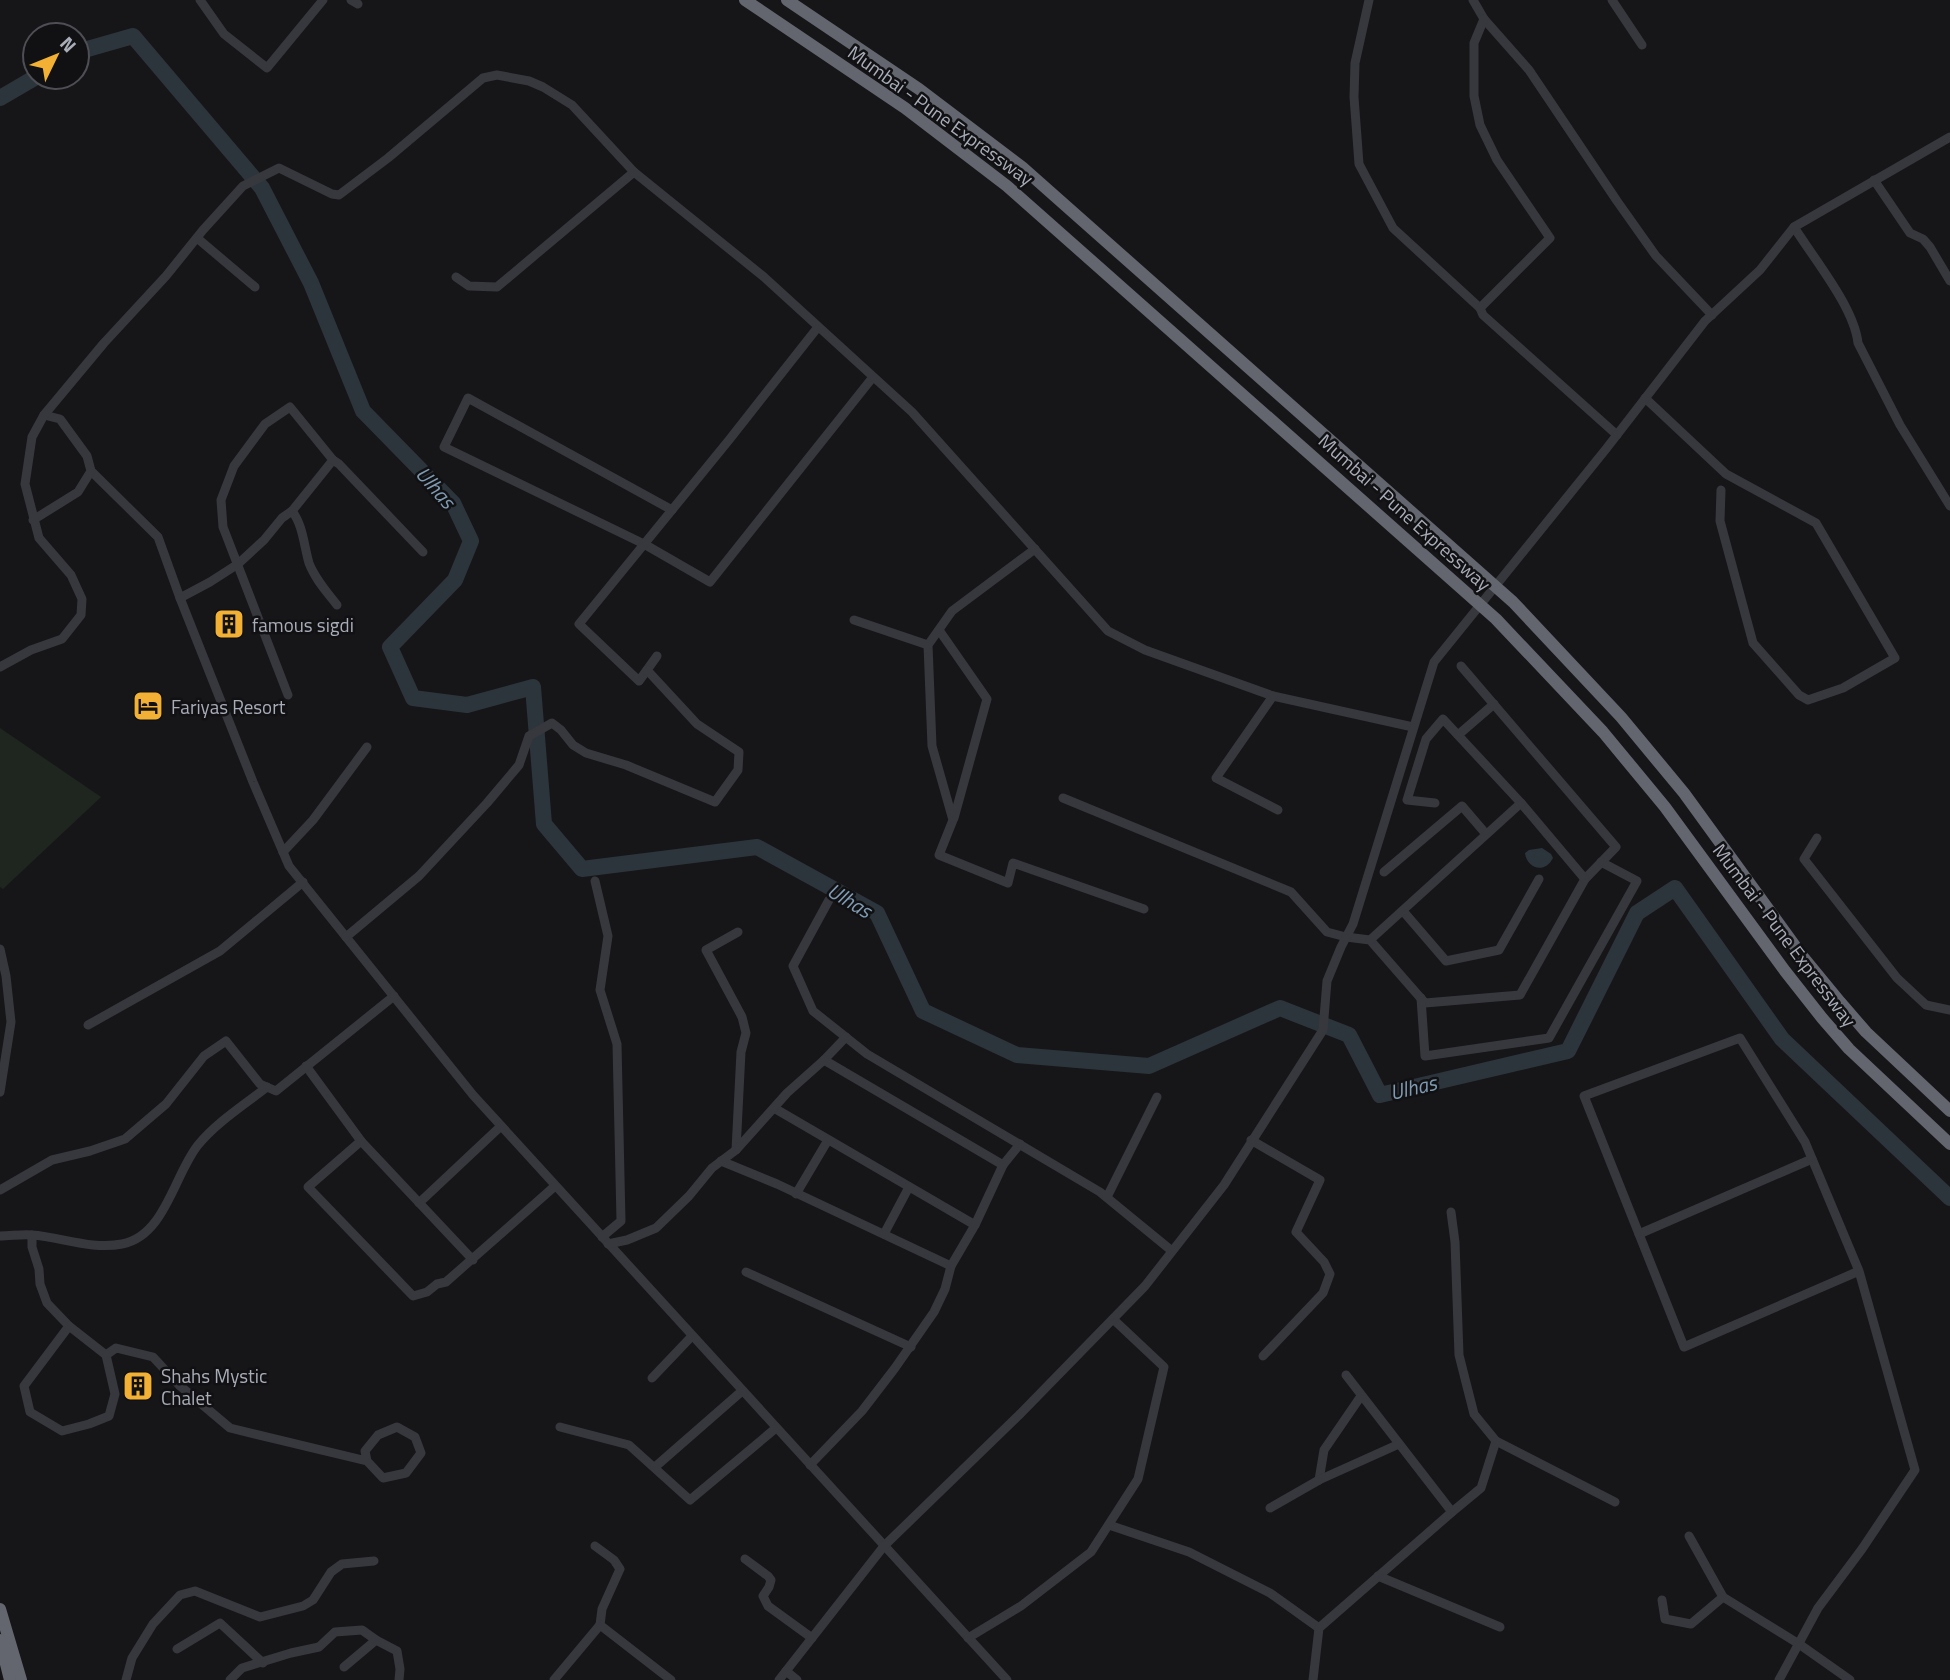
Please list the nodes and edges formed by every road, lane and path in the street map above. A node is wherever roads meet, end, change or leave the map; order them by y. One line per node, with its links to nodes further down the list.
1 (200, 0): 2 (street)
2 (323, 0)
3 (745, 0): 92 (highway, Mumbai - Pune Expressway)
4 (787, 0): 86 (highway, Mumbai - Pune Expressway)
5 (1369, 0): 18 (street)
6 (1473, 0): 8 (street)
7 (1612, 0): 9 (street)
8 (1484, 19): 18 (street); 19 (street)
9 (1642, 45)
10 (1949, 140): 12 (street)
11 (634, 172): 14 (street); 15 (street); 20 (street)
12 (1874, 180): 13 (street); 16 (street)
13 (1794, 227): 19 (street); 28 (street)
14 (197, 238): 17 (street); 23 (street)
15 (456, 277)
16 (1950, 279)
17 (254, 287)
18 (1480, 308): 24 (street)
19 (1712, 315): 22 (street)
20 (818, 327): 21 (street); 29 (street)
21 (873, 377): 32 (street); 33 (street)
22 (1645, 398): 24 (street); 27 (street)
23 (44, 415): 26 (street); 31 (street)
24 (1617, 435): 50 (street)
25 (332, 460): 30 (street); 34 (street); 35 (street)
26 (90, 471): 31 (street); 36 (street)
27 (1721, 490)
28 (1950, 506)
29 (672, 510): 32 (street); 32 (street)
30 (292, 511): 35 (street); 37 (street)
31 (33, 520): 42 (street)
32 (644, 544): 46 (street)
33 (1035, 549): 39 (street); 48 (street)
34 (423, 552)
35 (238, 564): 36 (street); 47 (street)
36 (180, 598): 60 (street)
37 (337, 605)
38 (854, 621): 40 (street)
39 (939, 630): 40 (street); 57 (street)
40 (928, 645): 57 (street)
41 (657, 656): 46 (street)
42 (10, 662): 43 (street); 45 (street)
43 (27, 663)
44 (1461, 666): 49 (street)
45 (0, 667)
46 (647, 670): 71 (street)
47 (288, 695)
48 (1273, 696): 50 (street); 56 (street)
49 (1494, 704): 51 (street); 61 (street)
50 (1413, 727): 72 (street)
51 (1458, 735): 54 (street); 55 (street)
52 (367, 747): 60 (street)
53 (1063, 798): 72 (street)
54 (1435, 803)
55 (1521, 803): 58 (street); 64 (street)
56 (1279, 810)
57 (953, 820): 68 (street)
58 (1486, 834): 62 (street); 69 (street)
59 (1817, 838): 77 (street)
60 (283, 852): 66 (street)
61 (1601, 862): 64 (street); 76 (street)
62 (1384, 872)
63 (1539, 878): 69 (street)
64 (1585, 878): 76 (street)
65 (595, 881): 109 (street)
66 (303, 882): 71 (street); 78 (street)
67 (829, 901): 79 (street)
68 (1144, 909)
69 (1403, 911): 73 (street)
70 (737, 932): 93 (street)
71 (346, 937): 75 (street)
72 (1346, 937): 73 (street); 89 (street)
73 (1370, 940): 76 (street)
74 (0, 949): 83 (street)
75 (394, 996): 81 (street); 87 (street)
76 (1421, 999)
77 (1950, 1010)
78 (88, 1025)
79 (846, 1037): 80 (street); 91 (street)
80 (824, 1060): 85 (street); 96 (street)
81 (306, 1066): 82 (street); 90 (street)
82 (267, 1087): 99 (street); 107 (street)
83 (0, 1092)
84 (1157, 1097): 101 (street)
85 (774, 1108): 88 (street); 93 (street)
86 (1950, 1111)
87 (501, 1126): 97 (street); 102 (street)
88 (828, 1140): 98 (street); 100 (street)
89 (1251, 1140): 110 (street); 120 (street)
90 (361, 1141): 102 (street); 111 (street)
91 (1020, 1144): 96 (street); 101 (street)
92 (1950, 1144)
93 (736, 1150): 95 (street)
94 (1812, 1159): 106 (street); 106 (street); 113 (street)
95 (721, 1161): 100 (street); 109 (street)
96 (1003, 1166): 104 (street)
97 (555, 1186): 109 (street); 111 (street)
98 (909, 1187): 104 (street); 105 (street)
99 (0, 1190)
100 (796, 1194): 105 (street)
101 (1107, 1197): 110 (street)
102 (419, 1203): 111 (street)
103 (1451, 1212): 127 (street)
104 (975, 1225): 112 (street)
105 (884, 1234): 112 (street)
106 (1639, 1234): 113 (street)
107 (32, 1235): 108 (street); 116 (street)
108 (0, 1236)
109 (605, 1241): 117 (street)
110 (1172, 1251): 115 (street)
111 (473, 1260)
112 (951, 1266): 118 (street)
113 (1859, 1270): 153 (street)
114 (746, 1272): 118 (street)
115 (1113, 1319): 136 (street); 139 (street)
116 (69, 1326): 119 (street); 119 (street)
117 (692, 1336): 122 (street); 123 (street)
118 (911, 1347): 130 (street)
119 (106, 1355): 129 (street)
120 (1263, 1356)
121 (1346, 1376): 124 (street)
122 (652, 1378)
123 (742, 1391): 126 (street); 131 (street)
124 (1362, 1395): 128 (street); 132 (street)
125 (560, 1427): 131 (street)
126 (776, 1428): 130 (street); 131 (street)
127 (1496, 1441): 133 (street); 135 (street)
128 (1399, 1444): 132 (street); 135 (street)
129 (367, 1461): 129 (street)
130 (810, 1465): 139 (street)
131 (655, 1467)
132 (1319, 1480): 134 (street)
133 (1615, 1502)
134 (1270, 1508)
135 (1452, 1512): 142 (street)
136 (1109, 1525): 147 (street); 150 (street)
137 (1689, 1536): 143 (street)
138 (595, 1546): 146 (street)
139 (884, 1546): 149 (street); 150 (street)
140 (745, 1559): 149 (street)
141 (374, 1561): 160 (street)
142 (1378, 1576): 147 (street); 148 (street)
143 (1723, 1597): 144 (street); 153 (street)
144 (1662, 1600)
145 (0, 1609): 159 (highway)
146 (600, 1625): 163 (street); 164 (street)
147 (1319, 1628): 168 (street)
148 (1500, 1628)
149 (812, 1638): 157 (street)
150 (968, 1638): 167 (street)
151 (0, 1640): 158 (highway)
152 (376, 1640): 155 (street); 156 (street); 162 (street)
153 (1799, 1644): 169 (street); 170 (street)
154 (177, 1649): 155 (street)
155 (263, 1663): 161 (street)
156 (344, 1667)
157 (786, 1671): 165 (street); 166 (street)
158 (10, 1680)
159 (21, 1680)
160 (125, 1680)
161 (230, 1680)
162 (399, 1680)
163 (554, 1680)
164 (671, 1680)
165 (779, 1680)
166 (797, 1680)
167 (1007, 1680)
168 (1312, 1680)
169 (1779, 1680)
170 (1850, 1680)

